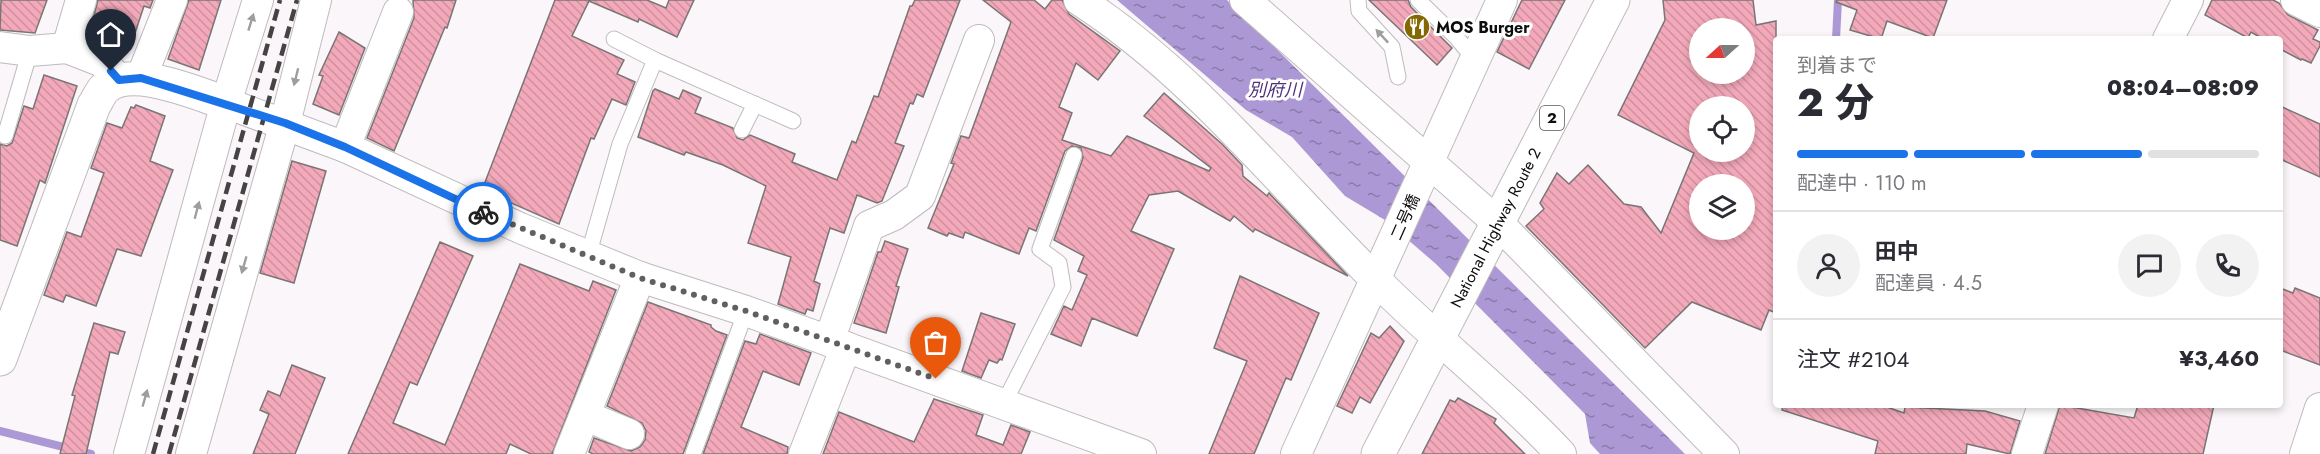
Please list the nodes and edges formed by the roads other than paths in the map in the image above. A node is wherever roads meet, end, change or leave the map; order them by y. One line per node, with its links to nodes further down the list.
1 (81, 0): 19 (street)
2 (172, 0): 24 (street)
3 (258, 0): 25 (street, one-way to 3)
4 (316, 0): 28 (street, one-way to 28)
5 (1079, 0): 36 (street)
6 (1245, 0): 33 (street)
7 (1358, 0): 23 (lane, one-way to 7)
8 (1418, 0): 22 (lane)
9 (1502, 0): 22 (street, 二号橋)
10 (1612, 0): 34 (main road, National Highway Route 2 / 2)
11 (2188, 0): 15 (street)
12 (2296, 0): 13 (street)
13 (2320, 12)
14 (384, 25): 31 (street)
15 (2170, 36)
16 (614, 39): 21 (lane)
17 (979, 40): 40 (street)
18 (0, 47): 20 (street)
19 (67, 48): 20 (street); 24 (street)
20 (30, 51): 30 (lane)
21 (655, 60): 26 (lane); 35 (lane)
22 (1475, 60): 33 (street, 二号橋)
23 (1398, 77)
24 (130, 79): 25 (main road); 41 (main road)
25 (226, 103): 28 (street); 47 (street, one-way to 25)
26 (756, 104): 27 (lane); 29 (lane)
27 (793, 121)
28 (285, 123): 31 (street); 48 (street, one-way to 48)
29 (742, 130)
30 (5, 136)
31 (345, 147): 35 (street)
32 (1074, 155): 42 (lane)
33 (1428, 166): 34 (street); 36 (street, 二号橋)
34 (1494, 230): 39 (main road, National Highway Route 2 / 2); 56 (street)
35 (588, 255): 37 (street)
36 (1380, 272): 39 (street); 53 (street, 二号橋)
37 (640, 278): 38 (street); 45 (street)
38 (746, 311): 40 (street); 50 (lane)
39 (1442, 331): 54 (main road, National Highway Route 2 / 2); 55 (street)
40 (838, 344): 42 (street); 51 (street)
41 (0, 358)
42 (1004, 403): 52 (street)
43 (2034, 408): 57 (street)
44 (2320, 408): 58 (street)
45 (586, 416): 46 (street); 49 (street)
46 (629, 434)
47 (129, 454)
48 (191, 454)
49 (569, 454)
50 (693, 454)
51 (804, 454)
52 (1141, 454)
53 (1296, 454)
54 (1378, 454)
55 (1561, 454)
56 (1724, 454)
57 (2027, 454)
58 (2305, 454)

